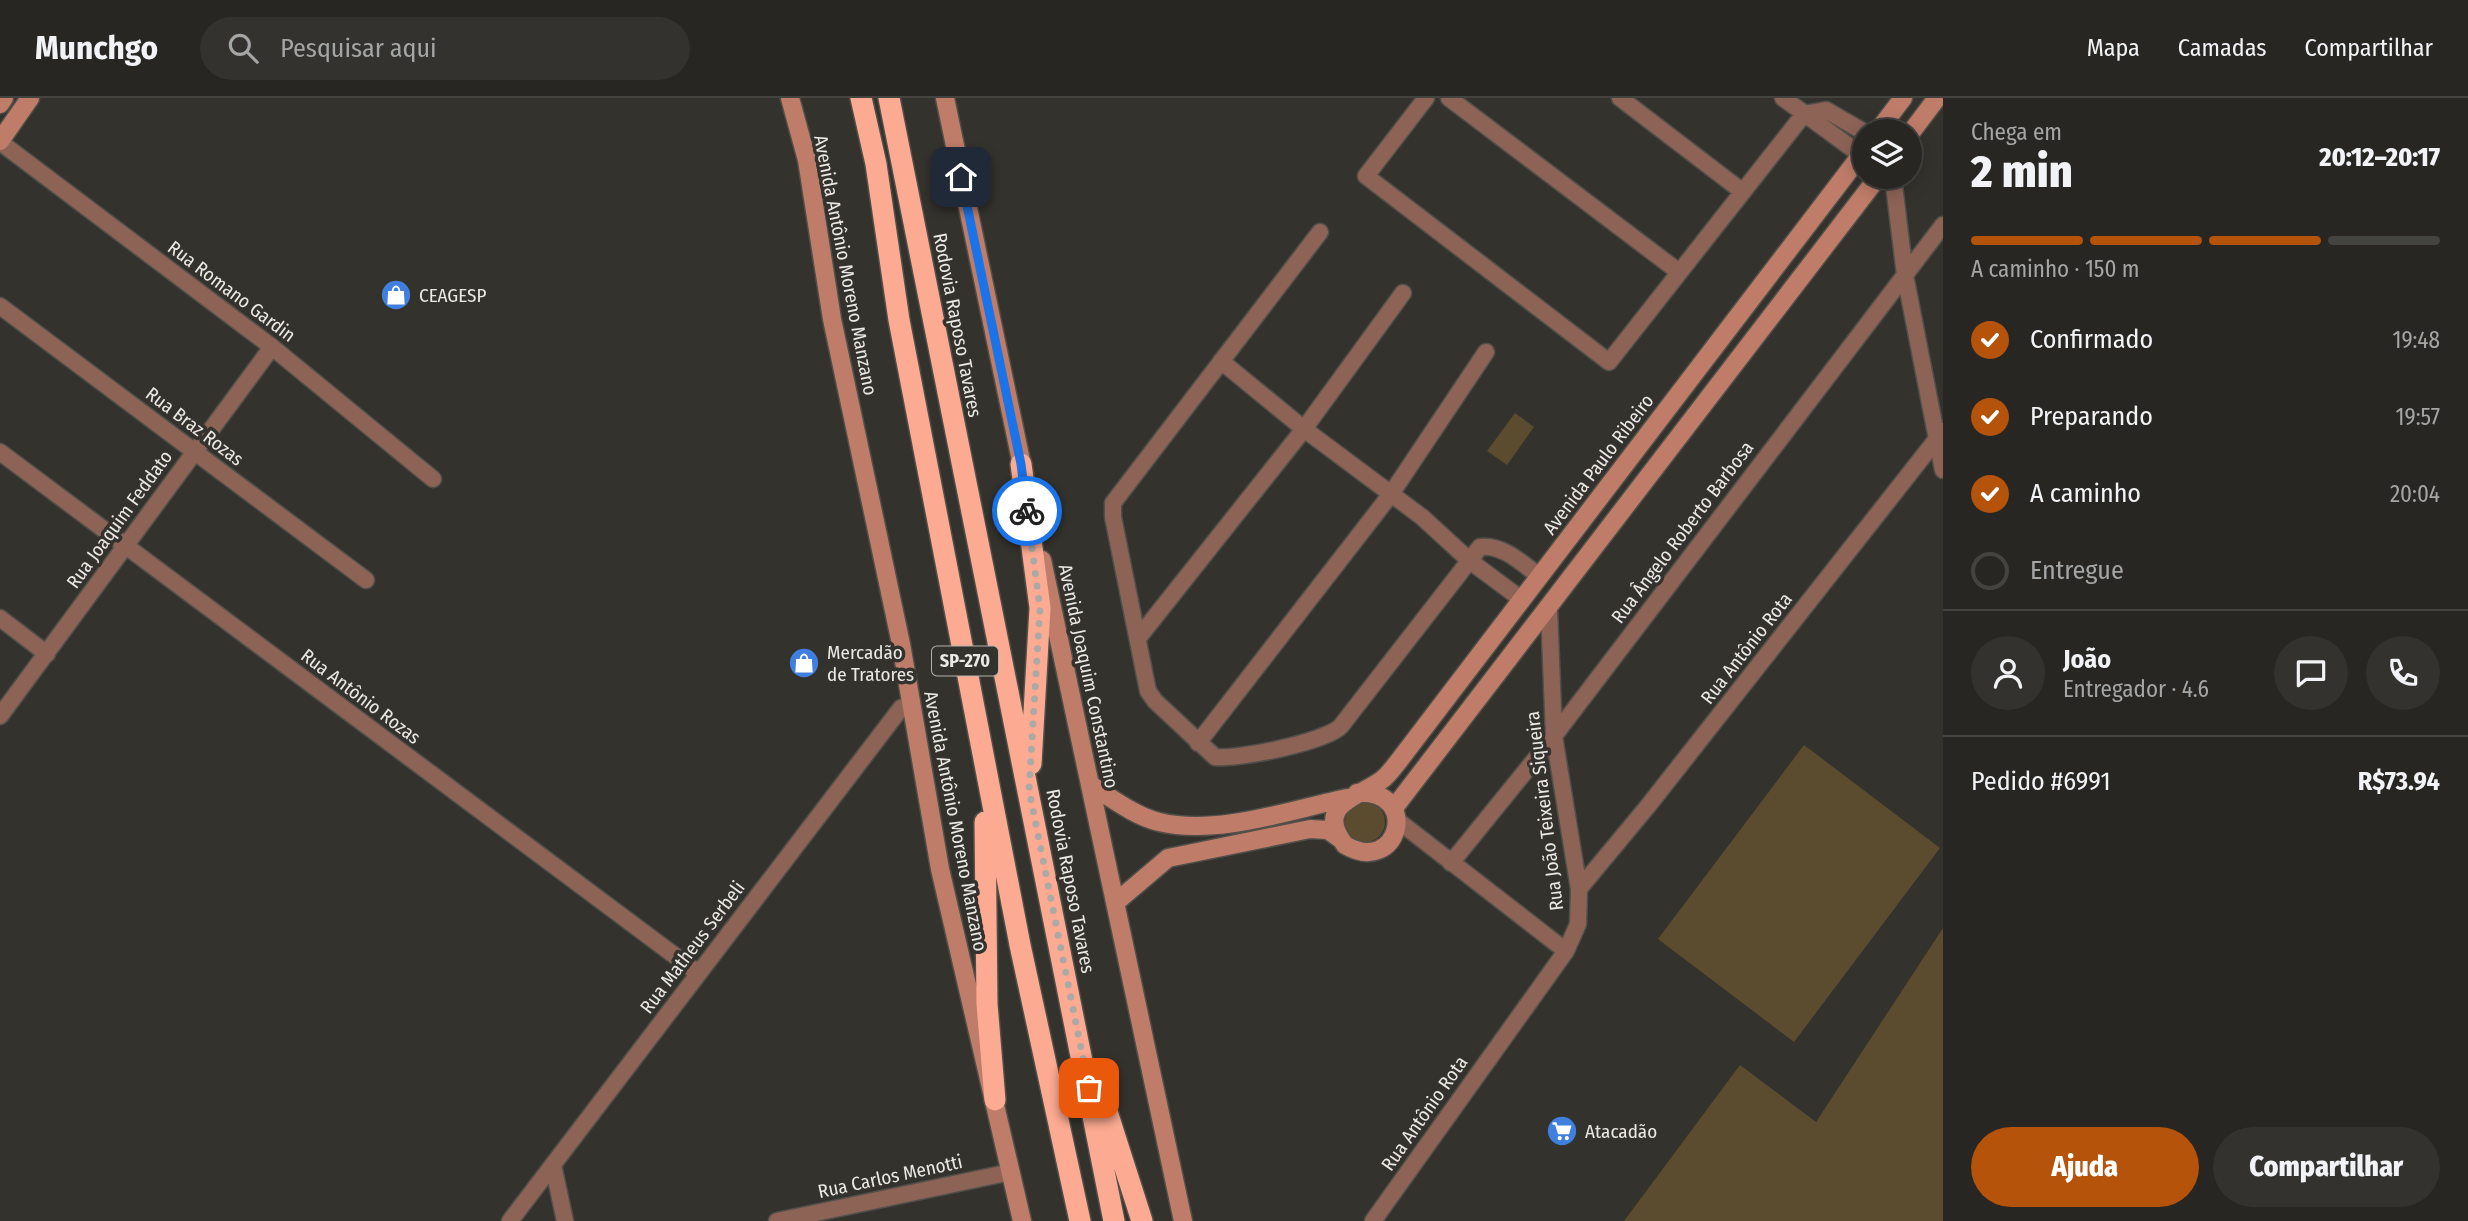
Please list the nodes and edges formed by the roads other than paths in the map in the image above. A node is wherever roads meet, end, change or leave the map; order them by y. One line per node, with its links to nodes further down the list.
1 (4, 98): 13 (street)
2 (30, 98): 18 (street)
3 (790, 98): 51 (street, Avenida Antônio Moreno Manzano)
4 (860, 98): 48 (highway, SP-270)
5 (889, 98): 56 (highway, Rodovia Raposo Tavares / SP-270)
6 (945, 98): 37 (street, Avenida Joaquim Constantino)
7 (1426, 98): 26 (street)
8 (1449, 98): 26 (street)
9 (1620, 98): 23 (street)
10 (1783, 98): 14 (street)
11 (1903, 98): 15 (street)
12 (1937, 98): 16 (street)
13 (0, 104)
14 (1804, 114): 17 (street); 19 (street); 23 (street)
15 (1887, 119)
16 (1921, 119)
17 (1852, 125)
18 (0, 141): 30 (street, Rua Romano Gardin)
19 (1852, 146)
20 (1852, 166): 43 (street, Avenida Paulo Ribeiro)
21 (1869, 189): 46 (street)
22 (1894, 189): 27 (street)
23 (1742, 192): 26 (street)
24 (1943, 225): 27 (street, Rua Ângelo Roberto Barbosa)
25 (1320, 232): 32 (street)
26 (1679, 272)
27 (1905, 275): 34 (street); 53 (street, Rua Ângelo Roberto Barbosa)
28 (1403, 292): 33 (street)
29 (0, 306): 36 (street, Rua Braz Rozas)
30 (272, 347): 36 (street, Rua Joaquim Feddato); 39 (street, Rua Romano Gardin)
31 (1486, 352): 40 (street)
32 (1221, 361): 33 (street); 49 (street)
33 (1304, 429): 40 (street); 49 (street)
34 (1941, 434): 38 (street); 61 (street, Rua Antônio Rota)
35 (0, 452): 41 (street, Rua Antônio Rozas)
36 (195, 452): 41 (street, Rua Joaquim Feddato); 44 (street, Rua Braz Rozas)
37 (1021, 464): 55 (street, Avenida Joaquim Constantino); 56 (highway)
38 (1943, 470)
39 (433, 479)
40 (1391, 494): 42 (street); 54 (street)
41 (126, 546): 50 (street, Rua Joaquim Feddato); 65 (street, Rua Antônio Rozas)
42 (1470, 561): 43 (street); 45 (street); 54 (street)
43 (1539, 576): 45 (street, Avenida Paulo Ribeiro)
44 (366, 580)
45 (1521, 599): 57 (street, Avenida Paulo Ribeiro)
46 (1549, 609): 53 (street, Rua João Teixeira Siqueira); 58 (street)
47 (0, 618): 50 (street)
48 (959, 633): 67 (highway); 74 (highway, SP-270)
49 (1139, 637): 54 (street)
50 (47, 654): 52 (street, Rua Joaquim Feddato)
51 (912, 704): 65 (street, Rua Matheus Serbeli); 67 (street, Avenida Antônio Moreno Manzano)
52 (0, 716)
53 (1554, 736): 60 (street, Rua Ângelo Roberto Barbosa); 61 (street, Rua João Teixeira Siqueira)
54 (1198, 743)
55 (1092, 786): 57 (street, Avenida Paulo Ribeiro); 62 (street, Avenida Joaquim Constantino)
56 (1029, 790): 66 (highway, Rodovia Raposo Tavares / SP-270)
57 (1352, 795): 58 (street); 59 (street)
58 (1395, 814): 59 (street); 60 (street)
59 (1339, 838): 62 (street)
60 (1451, 863): 64 (street)
61 (1579, 889): 63 (street, Rua João Teixeira Siqueira)
62 (1115, 903): 77 (street, Avenida Joaquim Constantino)
63 (1578, 924): 64 (street, Rua Antônio Rota)
64 (1566, 951): 78 (street, Rua Antônio Rota)
65 (698, 973): 68 (street, Rua Matheus Serbeli)
66 (1073, 1009): 75 (highway, Rodovia Raposo Tavares / SP-270); 76 (highway)
67 (995, 1100): 69 (street, Avenida Antônio Moreno Manzano)
68 (553, 1165): 70 (street, Rua Matheus Serbeli); 71 (street)
69 (1011, 1172): 72 (street, Rua Carlos Menotti); 73 (street, Avenida Antônio Moreno Manzano)
70 (510, 1221)
71 (565, 1221)
72 (777, 1221)
73 (1022, 1221)
74 (1080, 1221)
75 (1114, 1221)
76 (1142, 1221)
77 (1183, 1221)
78 (1373, 1221)

